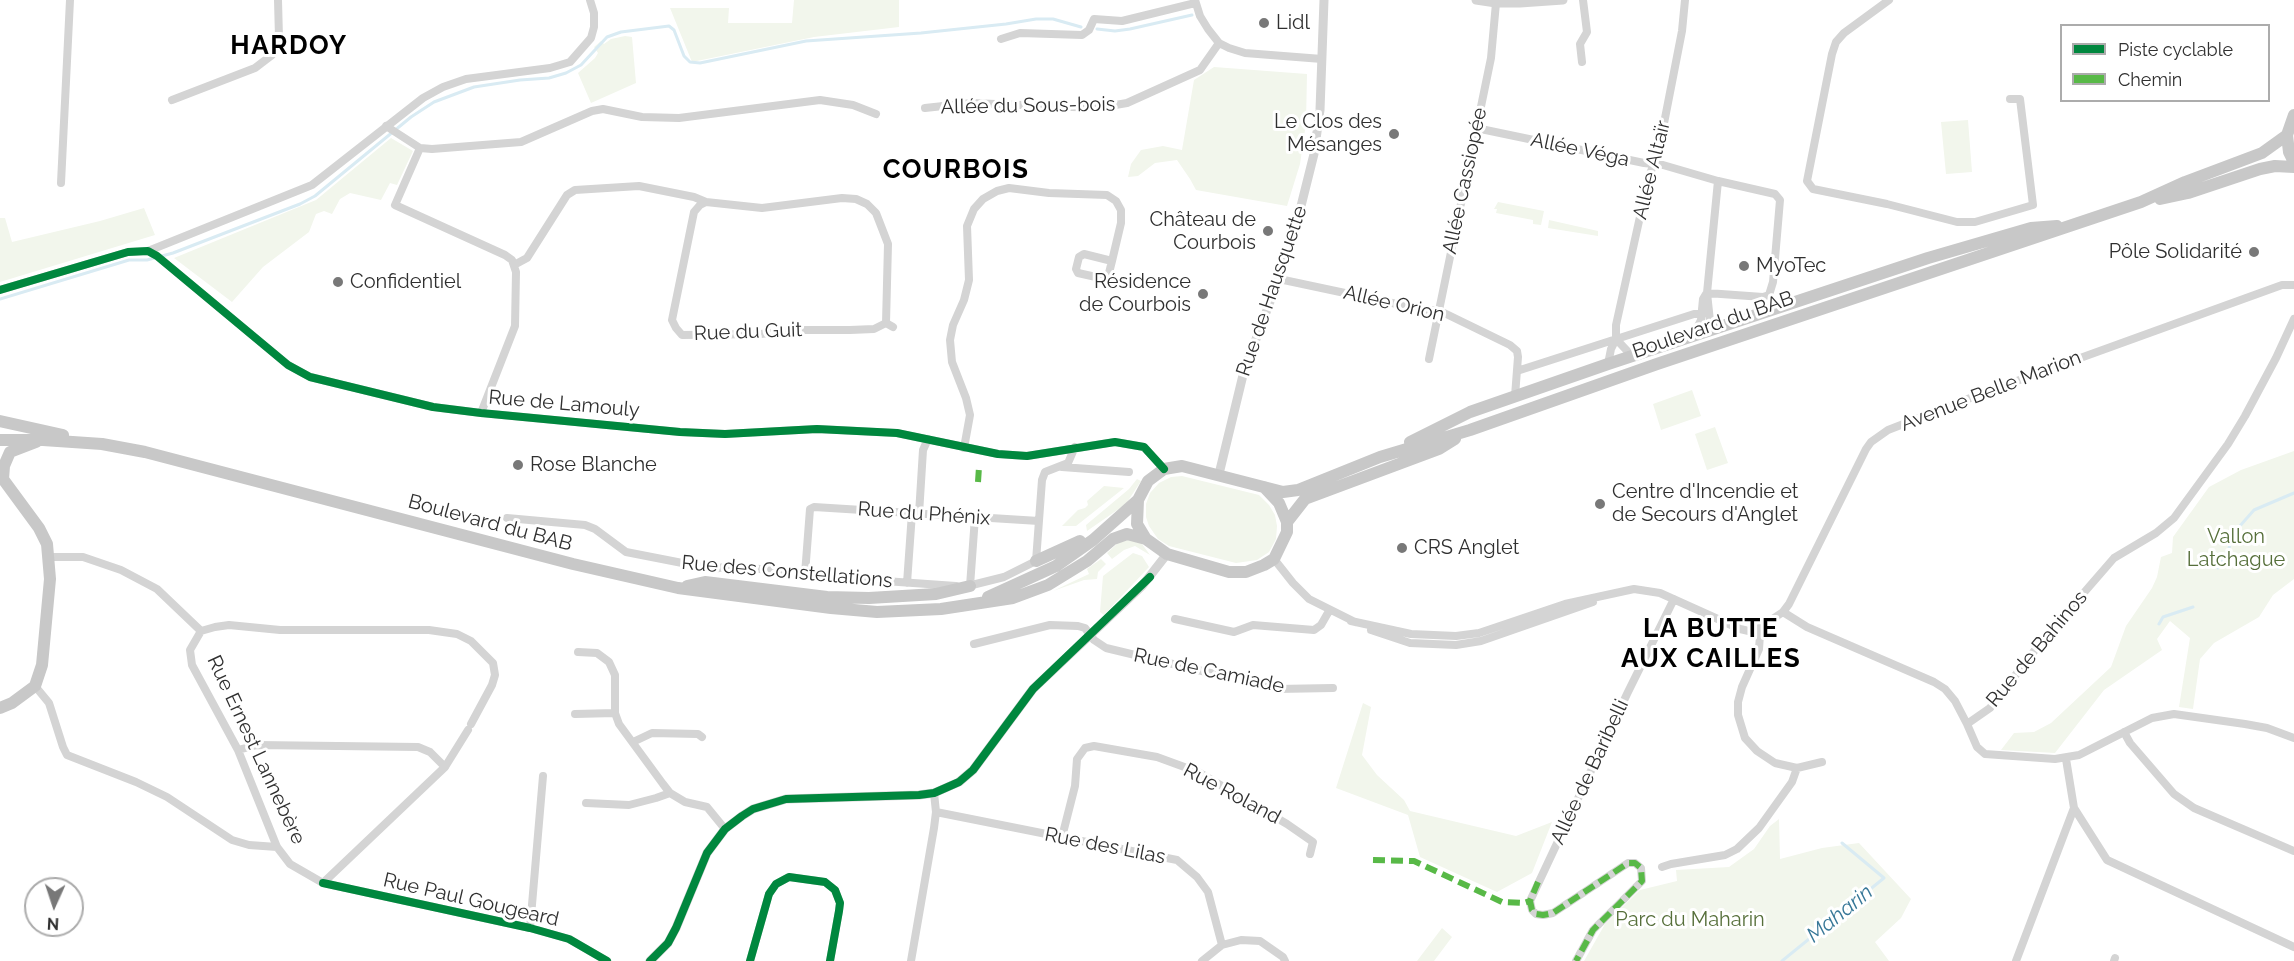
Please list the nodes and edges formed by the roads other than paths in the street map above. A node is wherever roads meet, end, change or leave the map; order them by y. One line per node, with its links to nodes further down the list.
1 (70, 0): 29 (street)
2 (278, 0): 17 (street)
3 (590, 0): 21 (street)
4 (1324, 0): 14 (street, Rue de Hausquette)
5 (1480, 0): 11 (street)
6 (1563, 0): 11 (street)
7 (1583, 0): 15 (street)
8 (1685, 0): 26 (street, Allée Altaïr)
9 (1889, 0): 16 (street)
10 (1195, 1): 12 (street); 13 (street)
11 (1496, 3): 22 (street, Allée Cassiopée)
12 (1001, 39)
13 (1219, 43): 14 (street); 18 (street, Allée du Sous-bois)
14 (1322, 59): 36 (street, Rue de Hausquette)
15 (1582, 62)
16 (2010, 99)
17 (172, 100)
18 (925, 108)
19 (876, 114): 24 (street)
20 (2294, 115): 23 (main road)
21 (386, 126): 24 (street); 33 (street)
22 (1476, 128): 26 (street, Allée Véga); 40 (street, Allée Cassiopée)
23 (2287, 135): 25 (main road); 31 (main road, Boulevard du BAB)
24 (420, 148): 35 (street)
25 (2294, 162)
26 (1653, 164): 28 (street, Allée Véga); 45 (street, Allée Altaïr)
27 (2294, 167): 31 (main road, Boulevard du BAB)
28 (1721, 182): 39 (street); 39 (street, Allée Véga)
29 (62, 183)
30 (706, 202): 30 (street, Rue du Guit); 35 (street)
31 (2141, 202): 32 (main road, Boulevard du BAB)
32 (2076, 224): 43 (main road); 53 (main road, Boulevard du BAB)
33 (148, 251): 38 (street); 51 (street, Rue de Lamouly)
34 (1112, 261): 34 (street); 59 (street)
35 (514, 265): 51 (street)
36 (1279, 279): 40 (street, Allée Orion); 64 (street, Rue de Hausquette)
37 (2294, 285): 86 (street, Avenue Belle Marion)
38 (0, 290)
39 (1707, 293): 41 (street); 43 (street)
40 (1438, 310): 47 (street, Allée Cassiopée); 49 (street, Allée Orion)
41 (1702, 314): 44 (street); 45 (street)
42 (2294, 319): 98 (street, Rue de Bahinos)
43 (1718, 328): 44 (main road)
44 (1693, 337): 46 (main road)
45 (1616, 339): 46 (street); 48 (street, Allée Altaïr); 49 (street)
46 (1632, 356): 48 (main road)
47 (1429, 359)
48 (1608, 364): 50 (main road)
49 (1517, 371): 50 (street, Allée Orion)
50 (1515, 396): 60 (main road)
51 (481, 413): 54 (street, Rue de Lamouly)
52 (0, 421): 57 (main road)
53 (1470, 430): 60 (main road, Boulevard du BAB); 72 (main road, Boulevard du BAB)
54 (928, 439): 59 (street, Rue de Lamouly); 68 (street)
55 (0, 440): 56 (main road, Boulevard du BAB)
56 (43, 440): 57 (main road, Boulevard du BAB); 65 (main road)
57 (102, 444): 82 (main road, Boulevard du BAB)
58 (1075, 447): 59 (street, Rue de Lamouly); 61 (street); 62 (street, Rue de Lamouly)
59 (964, 448)
60 (1380, 458): 66 (main road, Boulevard du BAB)
61 (1060, 467): 63 (street); 71 (street)
62 (1164, 469): 64 (main road); 67 (main road)
63 (1129, 471)
64 (1219, 474): 66 (main road)
65 (2, 477): 76 (main road)
66 (1264, 488): 72 (main road)
67 (1138, 501): 73 (main road, Boulevard du BAB); 74 (main road)
68 (915, 513): 69 (street, Rue du Phénix); 79 (street, Rue du Phénix); 80 (street)
69 (975, 517): 71 (street, Rue du Phénix); 81 (street)
70 (507, 518): 79 (street, Rue des Constellations)
71 (1039, 521): 78 (street)
72 (1287, 522): 77 (main road)
73 (1103, 531): 78 (main road); 84 (main road, Boulevard du BAB)
74 (1146, 539): 75 (main road); 84 (main road, Boulevard du BAB)
75 (1167, 554): 77 (main road); 90 (street)
76 (50, 557): 89 (street, Rue Ernest Lannebère); 93 (main road)
77 (1274, 559): 85 (street)
78 (1036, 561): 81 (street, Rue des Constellations)
79 (805, 574): 80 (street, Rue des Constellations)
80 (907, 583): 81 (street, Rue des Constellations)
81 (970, 586): 82 (main road)
82 (678, 588): 84 (main road, Boulevard du BAB)
83 (1674, 599): 85 (street); 88 (street); 131 (street, Allée de Baribelli)
84 (976, 603)
85 (1329, 611): 87 (street)
86 (1783, 612): 88 (street); 98 (street)
87 (1175, 619)
88 (1758, 630): 107 (street)
89 (201, 631): 103 (street, Rue Ernest Lannebère); 106 (street)
90 (1090, 636): 91 (street, Rue de Camiade); 94 (street, Rue de Camiade); 110 (street)
91 (974, 644)
92 (578, 652): 96 (street)
93 (35, 686): 95 (main road); 116 (street)
94 (1333, 688)
95 (0, 708)
96 (615, 713): 97 (street); 102 (street)
97 (575, 714)
98 (1967, 723): 104 (street)
99 (2124, 732): 101 (street); 104 (street); 117 (street)
100 (702, 737): 102 (street)
101 (2294, 738)
102 (633, 742): 109 (street)
103 (238, 750): 106 (street); 116 (street, Rue Ernest Lannebère)
104 (2066, 759): 112 (street)
105 (1822, 762): 107 (street)
106 (445, 767): 120 (street)
107 (1797, 768): 119 (street)
108 (543, 776): 121 (street)
109 (670, 793): 111 (street); 114 (street)
110 (934, 793): 113 (street); 114 (street)
111 (585, 803)
112 (2074, 808): 123 (street); 132 (street)
113 (936, 812): 115 (street, Rue des Lilas); 128 (street)
114 (725, 829): 125 (street)
115 (1062, 837): 118 (street, Rue Roland); 122 (street, Rue des Lilas)
116 (277, 847): 120 (street, Rue Ernest Lannebère)
117 (2294, 852)
118 (1310, 854)
119 (1662, 867)
120 (323, 883): 121 (street, Rue Paul Gougeard)
121 (530, 928): 124 (street, Rue Paul Gougeard)
122 (1222, 945): 129 (street); 130 (street)
123 (2294, 947)
124 (607, 961)
125 (650, 961)
126 (750, 961): 127 (street)
127 (830, 961)
128 (911, 961)
129 (1202, 961)
130 (1285, 961)
131 (1576, 961)
132 (2016, 961)

